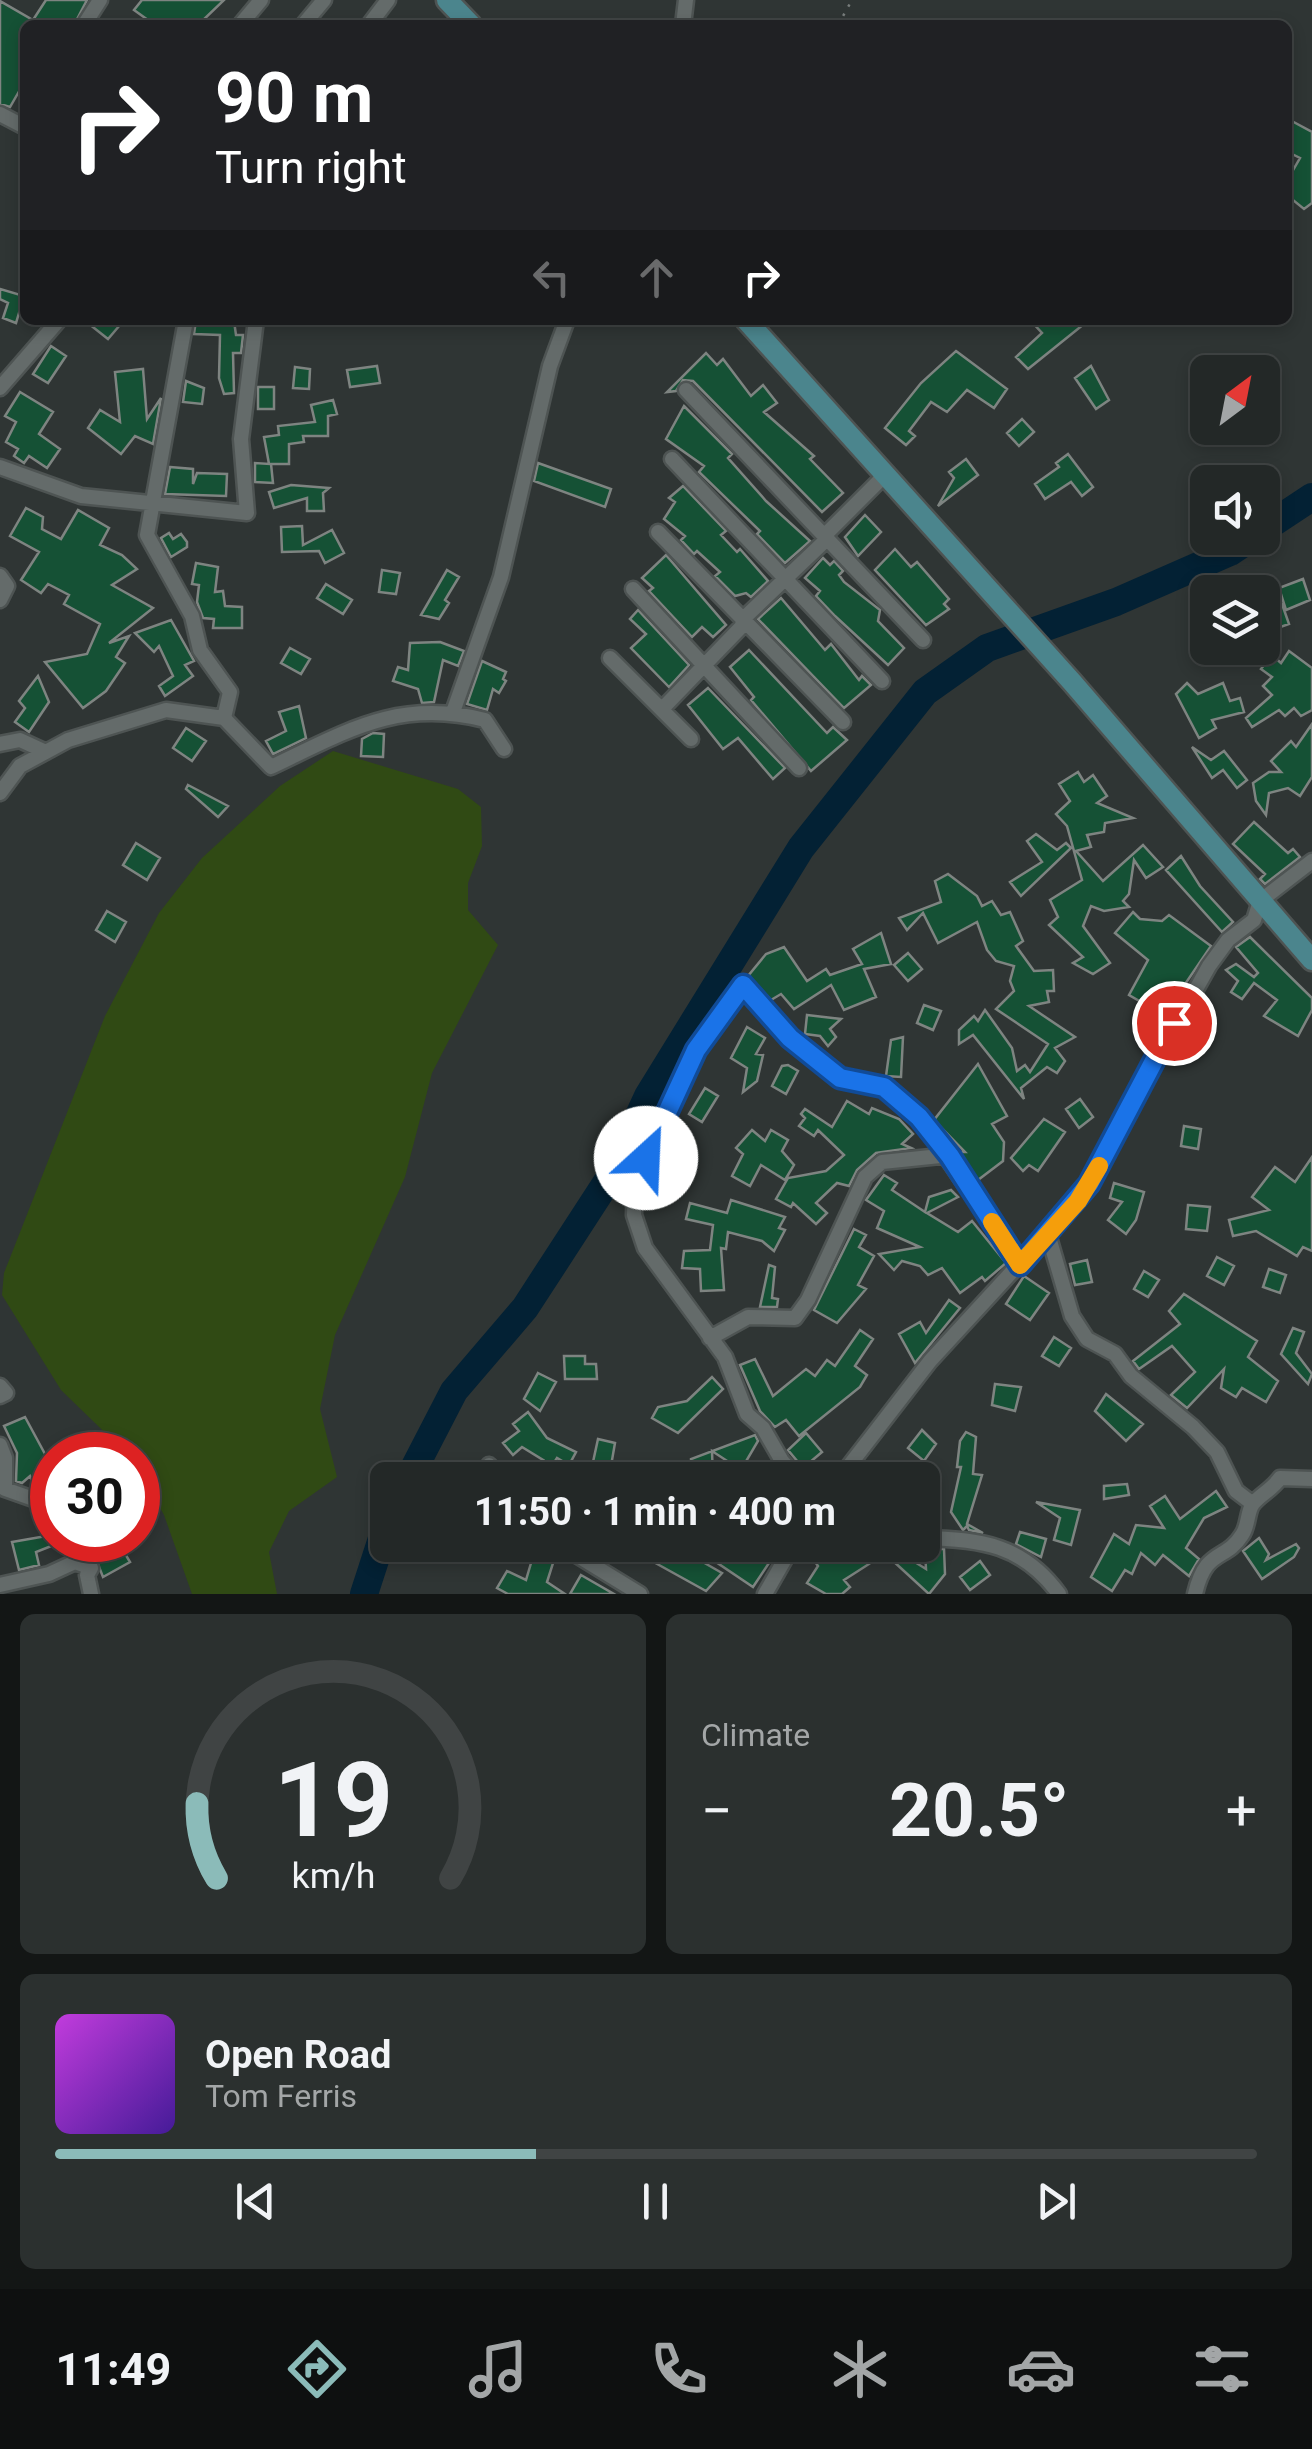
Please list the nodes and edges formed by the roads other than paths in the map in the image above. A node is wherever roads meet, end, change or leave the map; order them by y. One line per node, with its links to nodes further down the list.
1 (261, 0): 5 (street)
2 (324, 0): 6 (street)
3 (388, 0): 7 (street)
4 (447, 0): 8 (street)
5 (244, 20)
6 (307, 20)
7 (373, 20)
8 (466, 20)
9 (55, 325): 14 (street)
10 (185, 325): 19 (street)
11 (255, 325): 19 (street)
12 (565, 325): 32 (street)
13 (750, 325): 18 (street)
14 (0, 388)
15 (686, 390): 21 (street)
16 (672, 459): 23 (street)
17 (0, 466): 19 (street)
18 (885, 475): 21 (street); 42 (street)
19 (152, 507): 33 (street)
20 (658, 532): 26 (street)
21 (825, 538): 23 (street); 27 (street)
22 (0, 576): 25 (street)
23 (785, 579): 26 (street); 30 (street)
24 (634, 589): 29 (street)
25 (0, 600)
26 (744, 621): 29 (street); 34 (street)
27 (923, 640)
28 (610, 658): 31 (street)
29 (704, 666): 31 (street); 39 (street)
30 (882, 681)
31 (664, 708): 35 (street)
32 (453, 712): 33 (street); 37 (street)
33 (224, 718): 38 (street)
34 (843, 722)
35 (691, 739)
36 (0, 744): 38 (street)
37 (504, 749)
38 (46, 752): 40 (street)
39 (800, 768)
40 (0, 792)
41 (1312, 861): 42 (street)
42 (1260, 901): 43 (street); 45 (street)
43 (1312, 960)
44 (950, 1156): 46 (street); 47 (street); 47 (street)
45 (1048, 1234): 46 (street); 55 (street)
46 (1020, 1265): 52 (street)
47 (710, 1338): 51 (street)
48 (0, 1386): 49 (street)
49 (0, 1396)
50 (0, 1445): 54 (street)
51 (783, 1462)
52 (852, 1462)
53 (1312, 1479): 55 (street)
54 (30, 1498)
55 (1253, 1504): 66 (street)
56 (940, 1540): 65 (street)
57 (87, 1562): 60 (street)
58 (588, 1562): 63 (street)
59 (783, 1562): 64 (street)
60 (91, 1568): 61 (street); 62 (street)
61 (0, 1584)
62 (91, 1594)
63 (640, 1594)
64 (765, 1594)
65 (1059, 1594)
66 (1195, 1594)

